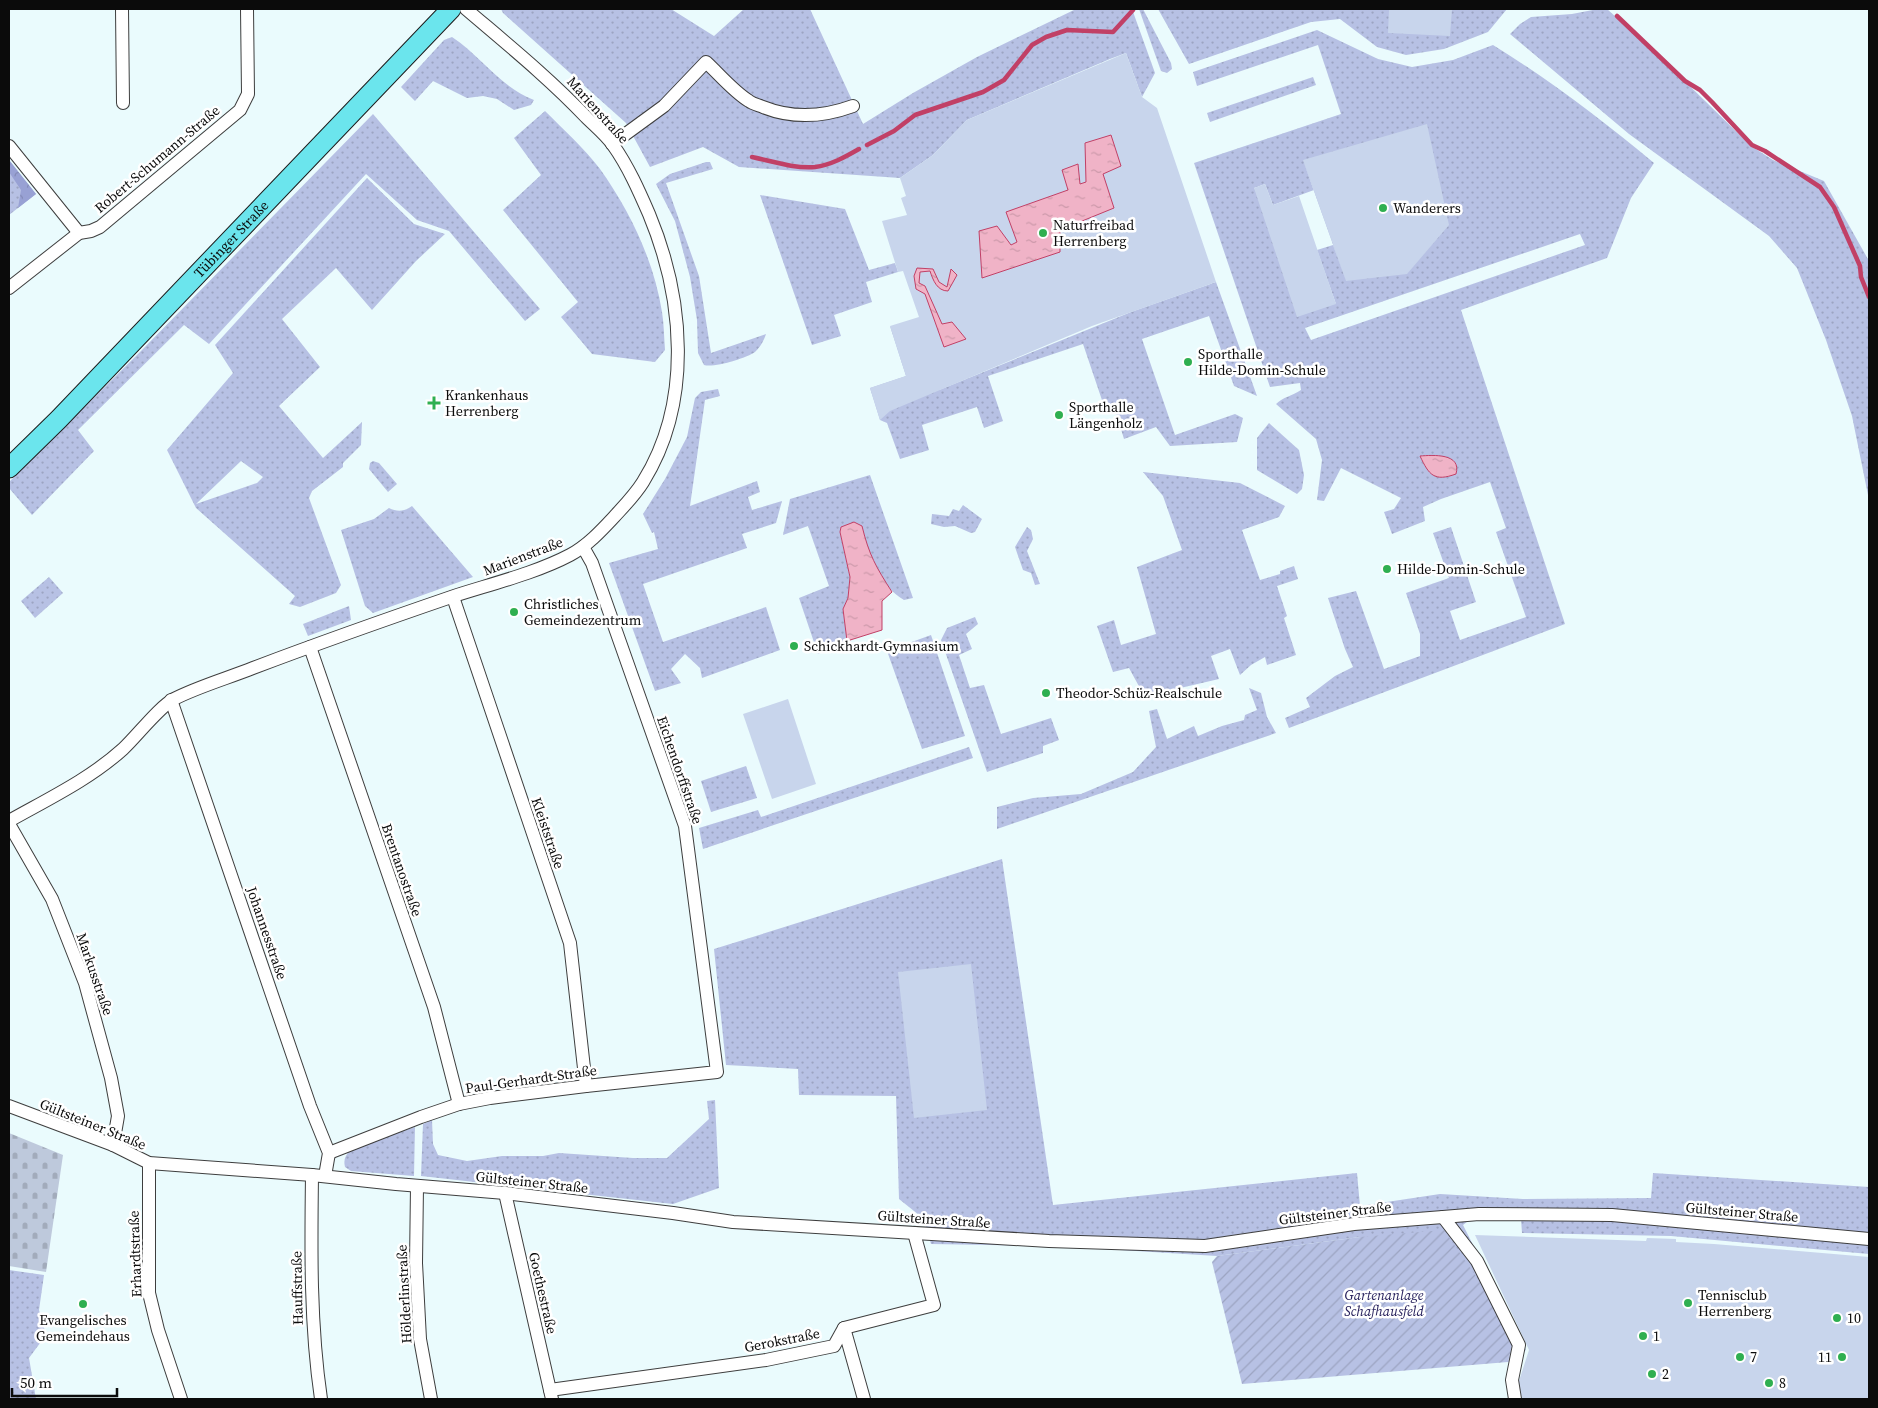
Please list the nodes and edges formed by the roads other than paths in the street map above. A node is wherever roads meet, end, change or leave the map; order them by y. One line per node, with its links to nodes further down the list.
1 (122, 9): 5 (street)
2 (247, 9): 9 (street, Robert-Schumann-Straße)
3 (451, 9): 11 (main road, Tübinger Straße)
4 (466, 9): 7 (street, Marienstraße)
5 (123, 103)
6 (853, 106): 7 (street)
7 (612, 144): 12 (street, Marienstraße)
8 (9, 146): 9 (street)
9 (79, 233): 10 (street, Robert-Schumann-Straße)
10 (9, 288)
11 (9, 468)
12 (583, 547): 13 (street, Marienstraße); 17 (street, Eichendorffstraße)
13 (453, 597): 14 (street, Marienstraße); 18 (street, Kleiststraße)
14 (310, 646): 15 (street, Marienstraße); 19 (street, Brentanostraße)
15 (171, 700): 16 (street, Marienstraße); 22 (street, Johannesstraße)
16 (9, 822): 21 (street, Markusstraße)
17 (717, 1072): 18 (street, Paul-Gerhardt-Straße)
18 (586, 1086): 19 (street, Paul-Gerhardt-Straße)
19 (459, 1104): 22 (street, Paul-Gerhardt-Straße)
20 (9, 1106): 21 (street, Gültsteiner Straße)
21 (112, 1145): 23 (street, Gültsteiner Straße)
22 (329, 1154): 24 (street)
23 (149, 1163): 24 (street, Gültsteiner Straße); 32 (street, Erhardtstraße)
24 (318, 1176): 25 (street, Gültsteiner Straße); 33 (street, Hauffstraße)
25 (417, 1186): 26 (street, Gültsteiner Straße); 34 (street, Hölderlinstraße)
26 (505, 1193): 28 (street, Gültsteiner Straße); 31 (street, Goethestraße)
27 (1443, 1217): 28 (street, Gültsteiner Straße); 29 (street, Gültsteiner Straße); 36 (street)
28 (914, 1233): 30 (street)
29 (1869, 1239)
30 (844, 1328): 31 (street, Gerokstraße); 35 (street)
31 (551, 1394)
32 (181, 1399)
33 (321, 1399)
34 (431, 1399)
35 (864, 1399)
36 (1515, 1399)

